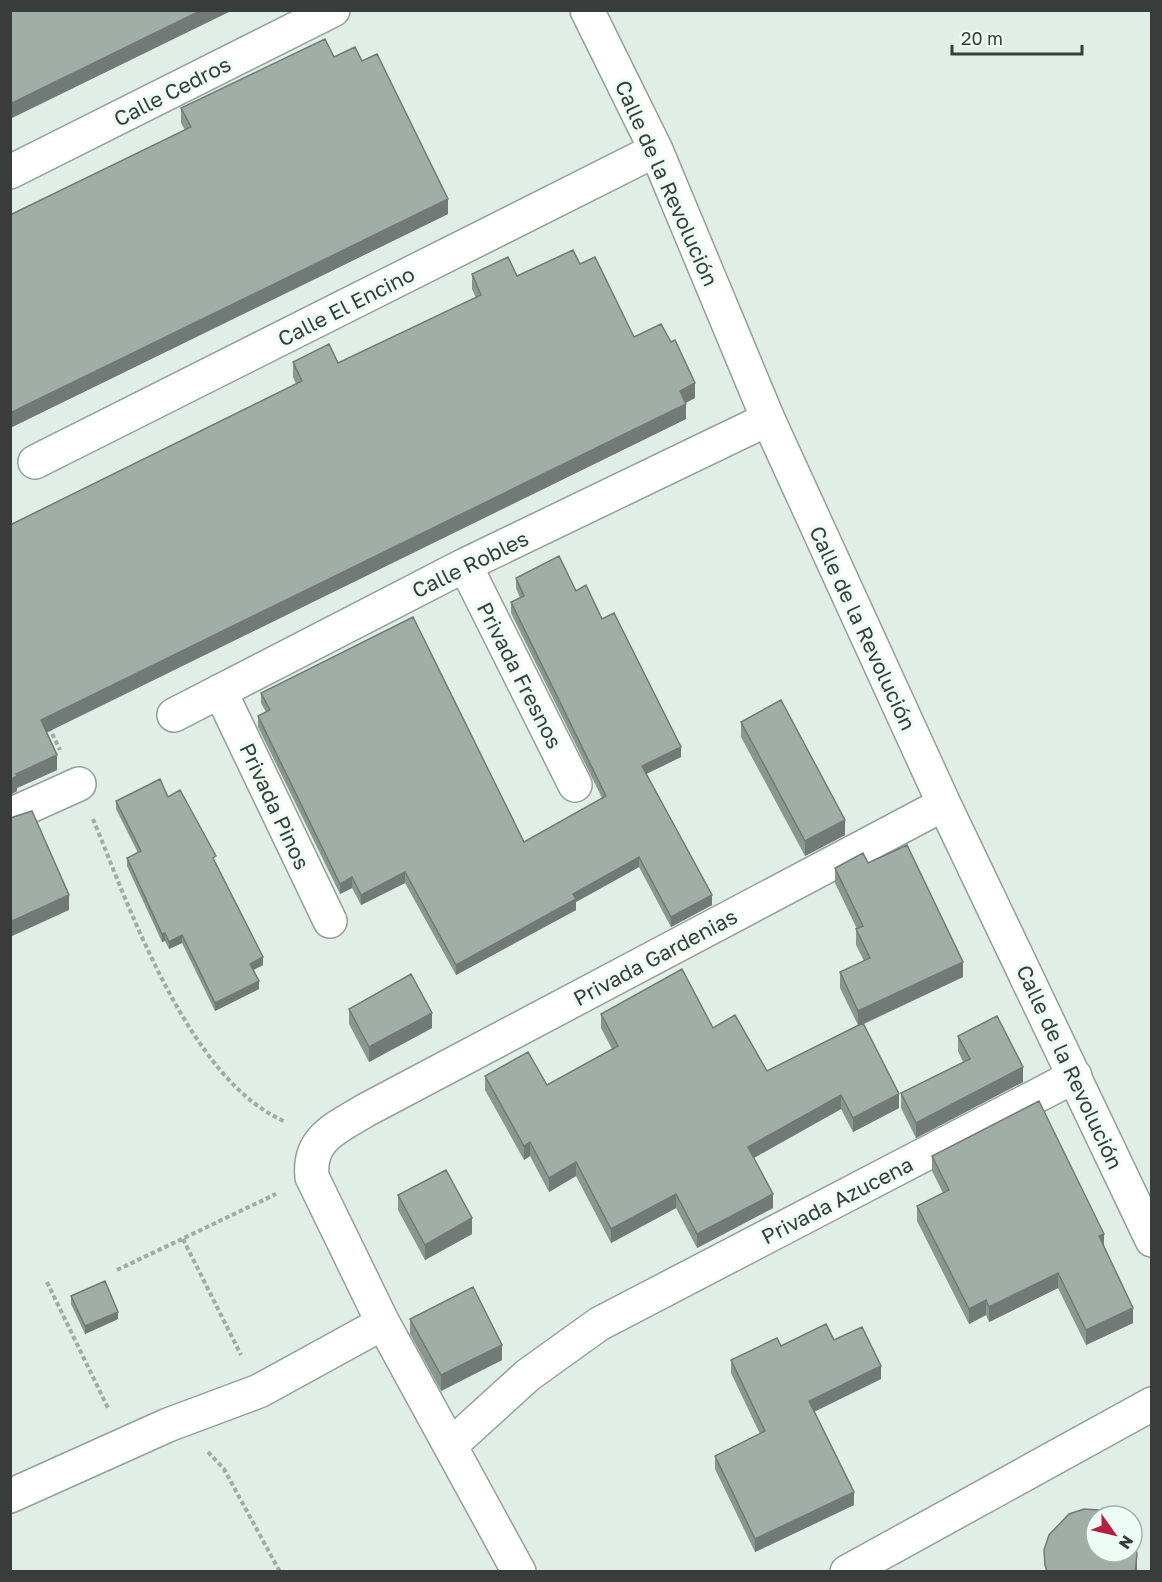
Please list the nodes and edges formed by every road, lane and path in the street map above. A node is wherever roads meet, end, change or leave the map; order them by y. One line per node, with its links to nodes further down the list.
1 (333, 10): 4 (street, Calle Cedros)
2 (586, 10): 3 (street, Calle de la Revolución)
3 (656, 150): 5 (street, Calle de la Revolución); 6 (street, Calle El Encino)
4 (10, 172)
5 (768, 419): 7 (street, Calle Robles); 13 (street, Calle de la Revolución)
6 (35, 462)
7 (465, 566): 8 (street, Calle Robles); 12 (street, Privada Fresnos)
8 (220, 691): 9 (street, Calle Robles); 15 (street, Privada Pinos)
9 (174, 715)
10 (48, 725): 11 (path)
11 (79, 784): 14 (street); 17 (path)
12 (575, 785)
13 (944, 804): 16 (street, Calle de la Revolución); 17 (street, Privada Gardenias)
14 (10, 815)
15 (330, 921)
16 (1075, 1076): 20 (street, Calle de la Revolución); 28 (street, Privada Azucena)
17 (322, 1137): 18 (street)
18 (312, 1177): 19 (path); 23 (street)
19 (183, 1239): 21 (path); 24 (path)
20 (1152, 1240)
21 (117, 1270)
22 (47, 1282): 27 (path)
23 (383, 1323): 24 (street); 28 (street)
24 (259, 1391): 26 (street)
25 (1152, 1404): 32 (street)
26 (168, 1425): 27 (street); 30 (path)
27 (125, 1444): 29 (street)
28 (451, 1445): 31 (street)
29 (10, 1496)
30 (280, 1572)
31 (519, 1572)
32 (847, 1572)

